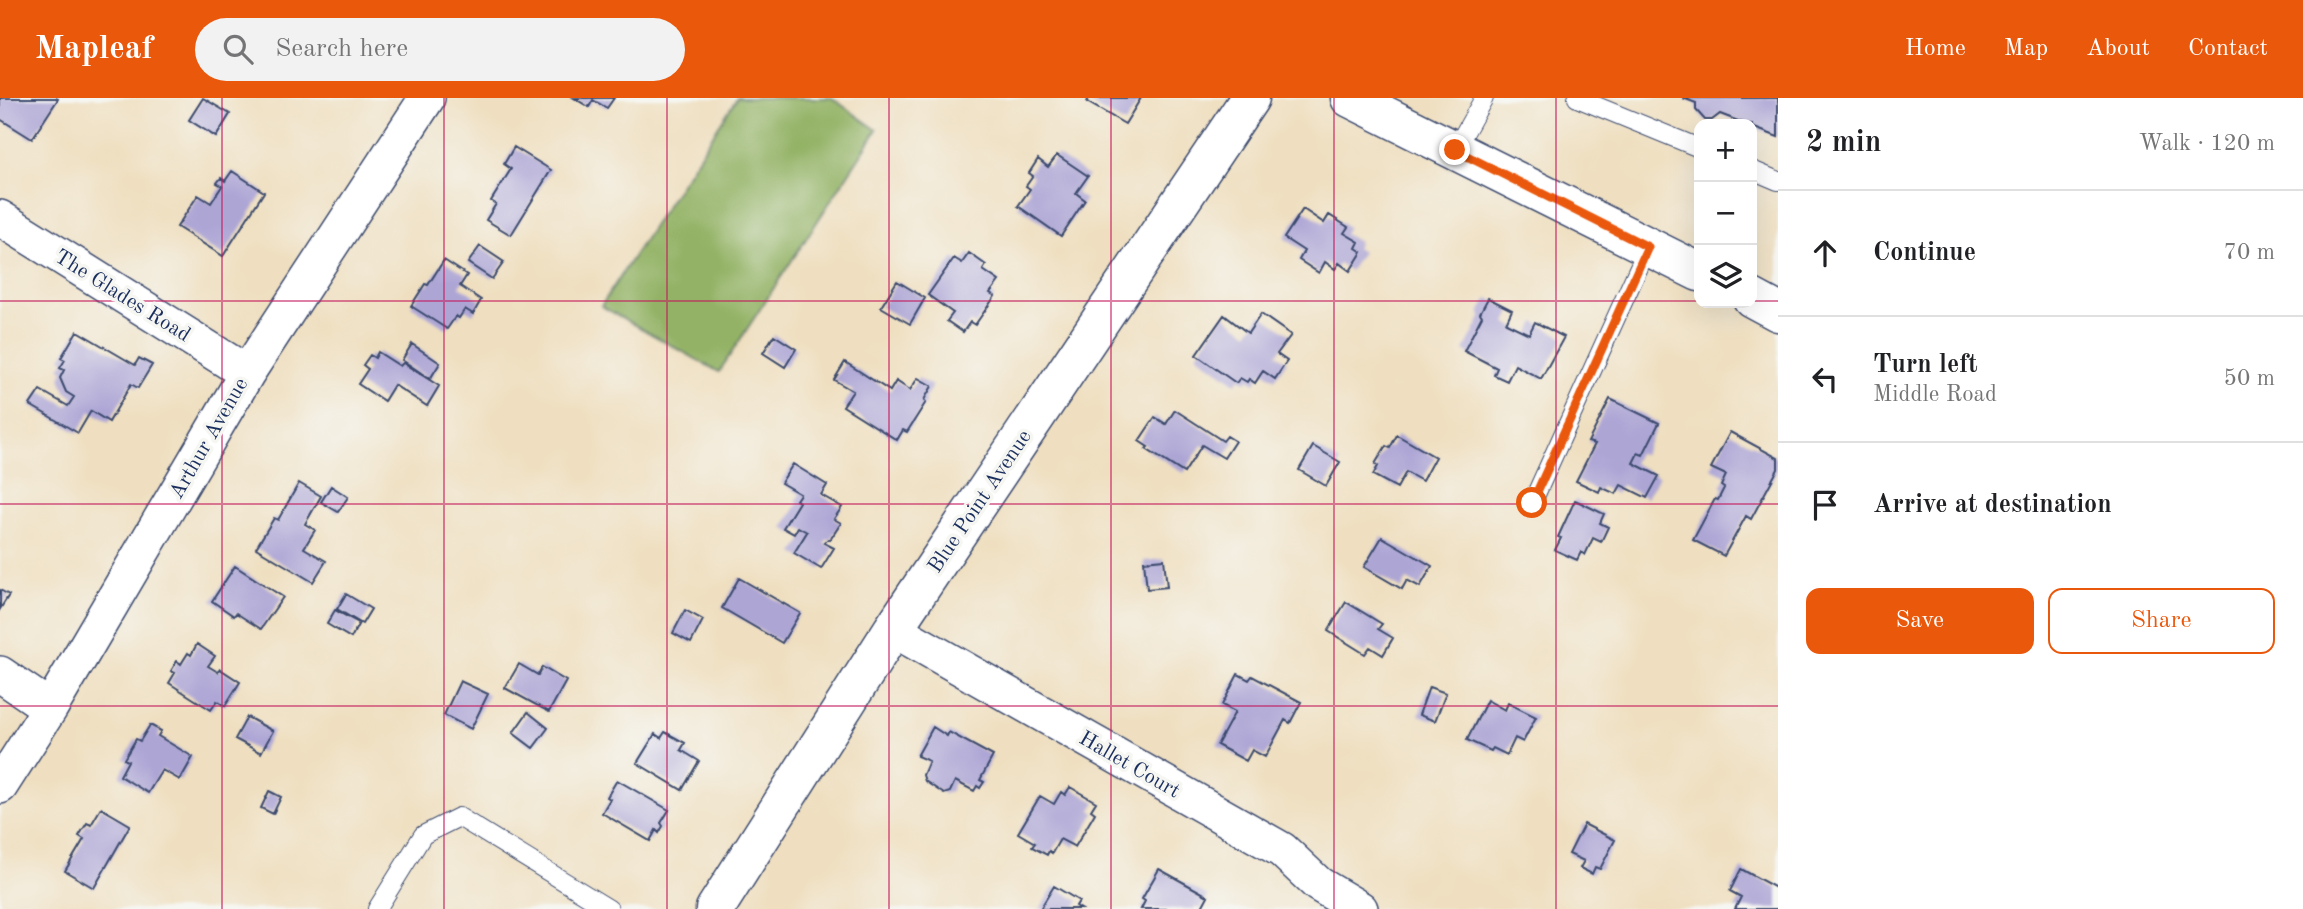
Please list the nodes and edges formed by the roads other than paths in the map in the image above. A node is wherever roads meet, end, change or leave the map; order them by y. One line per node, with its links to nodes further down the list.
1 (427, 98): 15 (street, Arthur Avenue)
2 (1251, 98): 17 (street, Blue Point Avenue)
3 (1350, 98): 7 (street)
4 (1484, 98): 7 (lane)
5 (1577, 98): 6 (lane)
6 (1694, 146)
7 (1455, 150): 11 (street)
8 (1757, 172): 9 (lane)
9 (1778, 181)
10 (0, 218): 15 (street, The Glades Road)
11 (1648, 247): 12 (street); 16 (lane)
12 (1694, 270)
13 (1757, 301): 14 (street)
14 (1778, 312)
15 (247, 373): 19 (street, Arthur Avenue)
16 (1532, 503)
17 (893, 629): 23 (street, Blue Point Avenue); 24 (street, Hallet Court)
18 (0, 674): 19 (street)
19 (50, 708): 20 (street, Arthur Avenue)
20 (0, 786)
21 (377, 909): 22 (lane)
22 (609, 909)
23 (715, 909)
24 (1360, 909)

